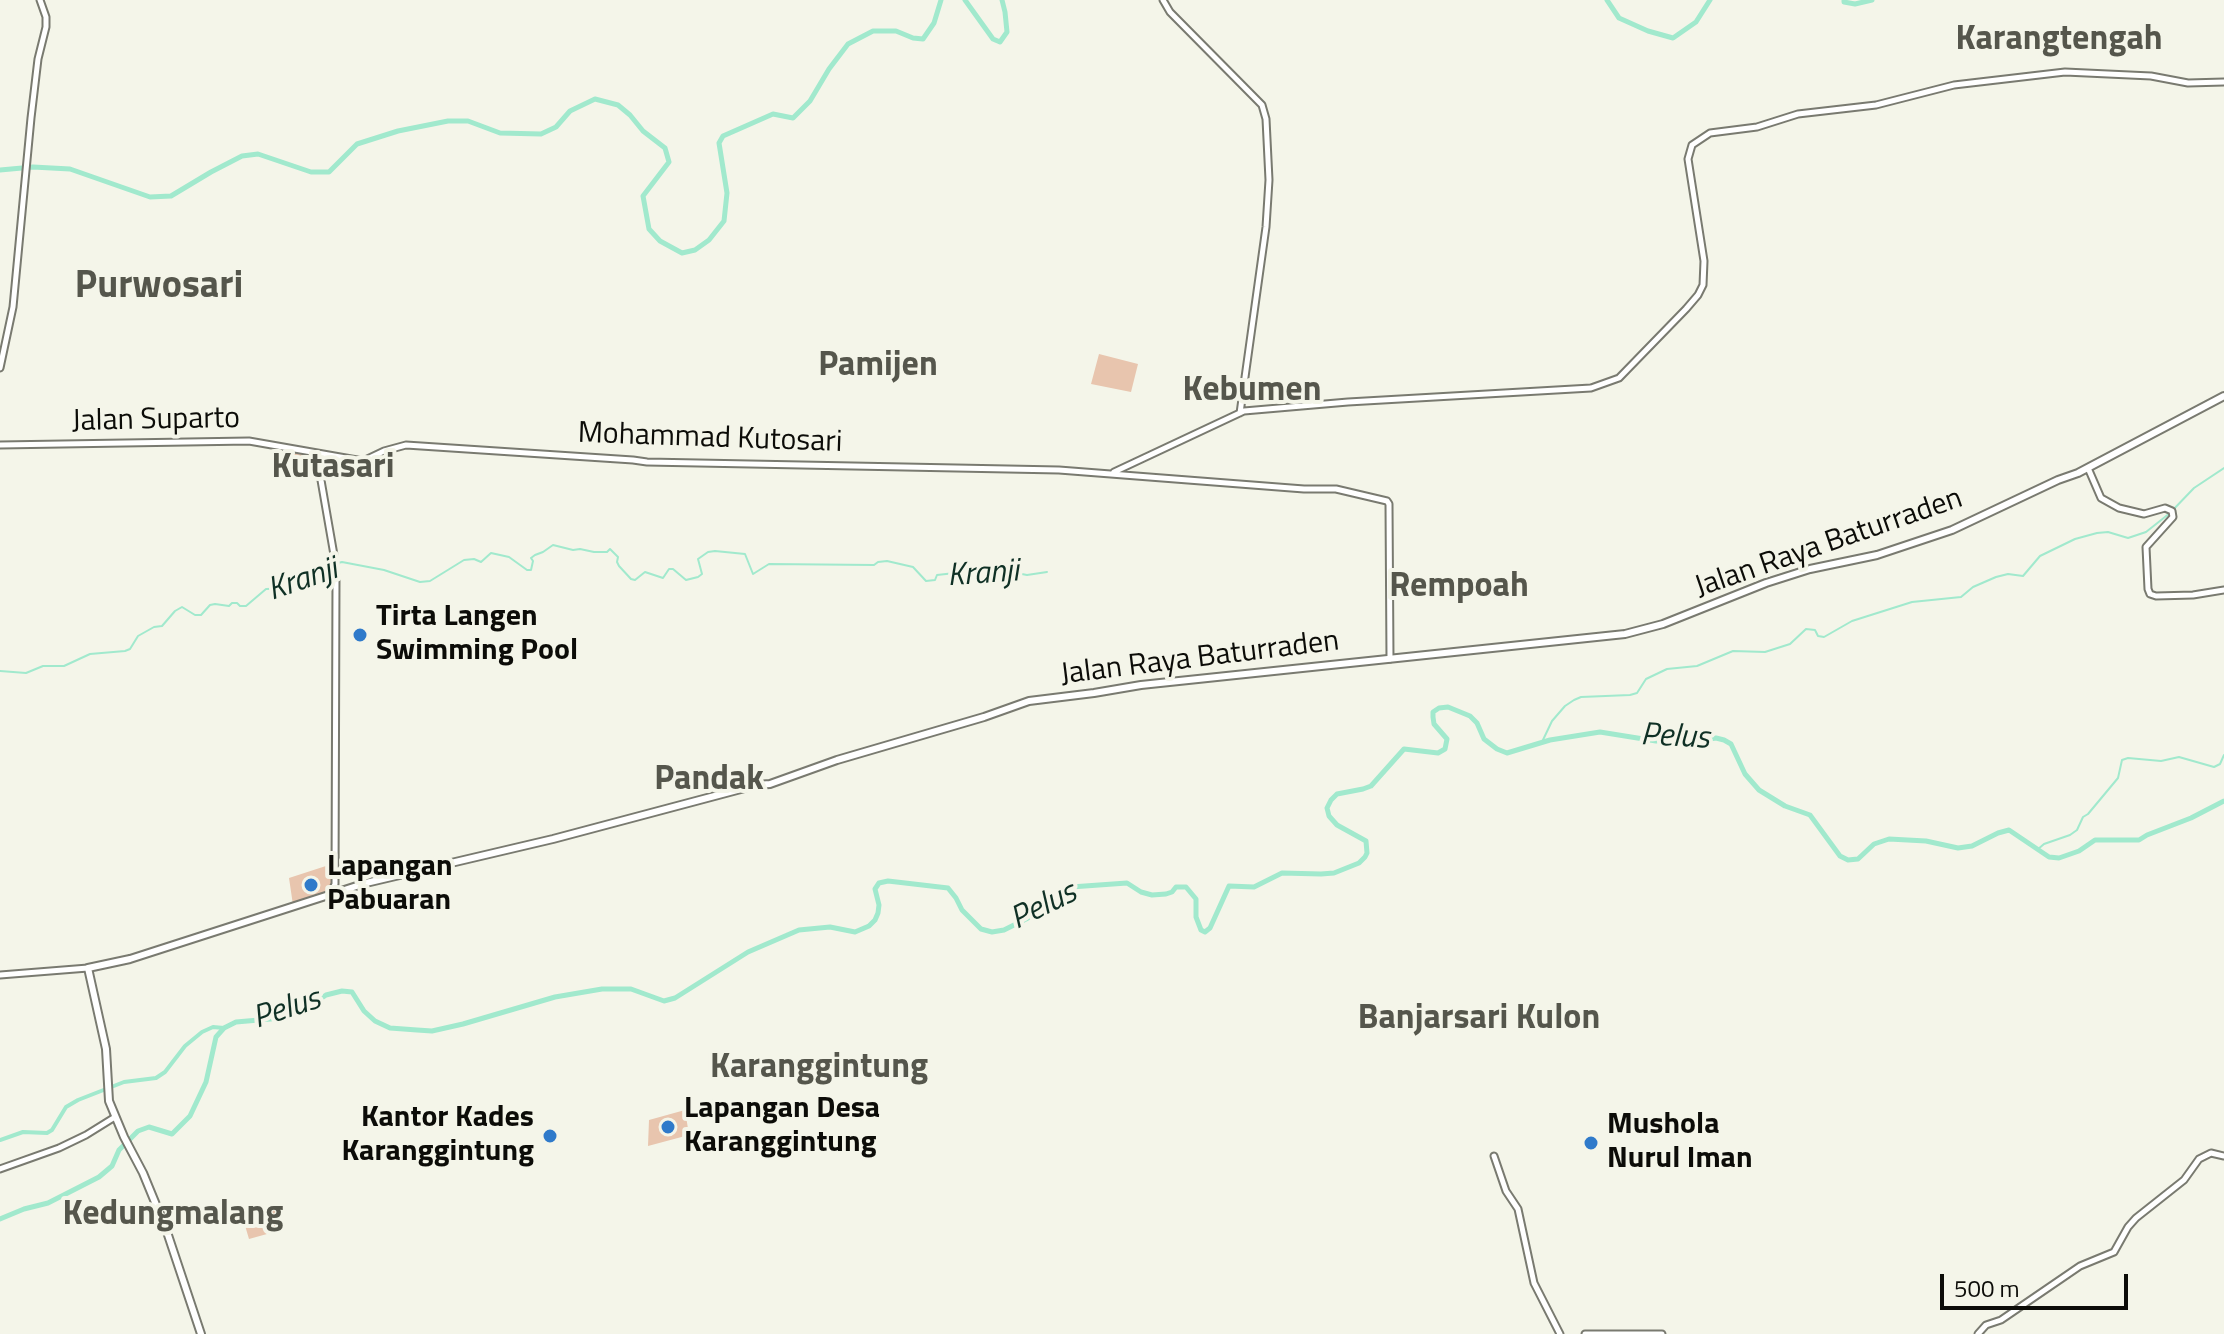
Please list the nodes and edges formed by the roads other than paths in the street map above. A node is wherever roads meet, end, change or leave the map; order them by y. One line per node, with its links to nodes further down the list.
1 (40, 0): 4 (street)
2 (1163, 0): 6 (street)
3 (2224, 82): 6 (street)
4 (0, 368)
5 (2224, 396): 11 (main road, Jalan Raya Baturraden)
6 (1240, 414): 12 (street)
7 (0, 445): 8 (street, Jalan Suparto)
8 (311, 453): 9 (street, Mohammad Kutosari); 10 (street)
9 (324, 455): 10 (street); 12 (street, Mohammad Kutosari)
10 (318, 463): 15 (street)
11 (2088, 468): 13 (street); 14 (main road, Jalan Raya Baturraden)
12 (1113, 473): 14 (street, Mohammad Kutosari)
13 (2224, 590)
14 (1390, 659): 16 (main road, Jalan Raya Baturraden)
15 (335, 884): 16 (street); 17 (street)
16 (344, 890): 17 (main road, Jalan Raya Baturraden)
17 (330, 894): 18 (main road, Jalan Raya Baturraden)
18 (88, 968): 19 (street); 20 (main road)
19 (0, 975)
20 (115, 1117): 23 (street); 24 (main road)
21 (1494, 1156): 25 (street)
22 (2224, 1156): 28 (street)
23 (0, 1169)
24 (201, 1334)
25 (1560, 1334)
26 (1585, 1334): 27 (street)
27 (1662, 1334)
28 (1978, 1334)

